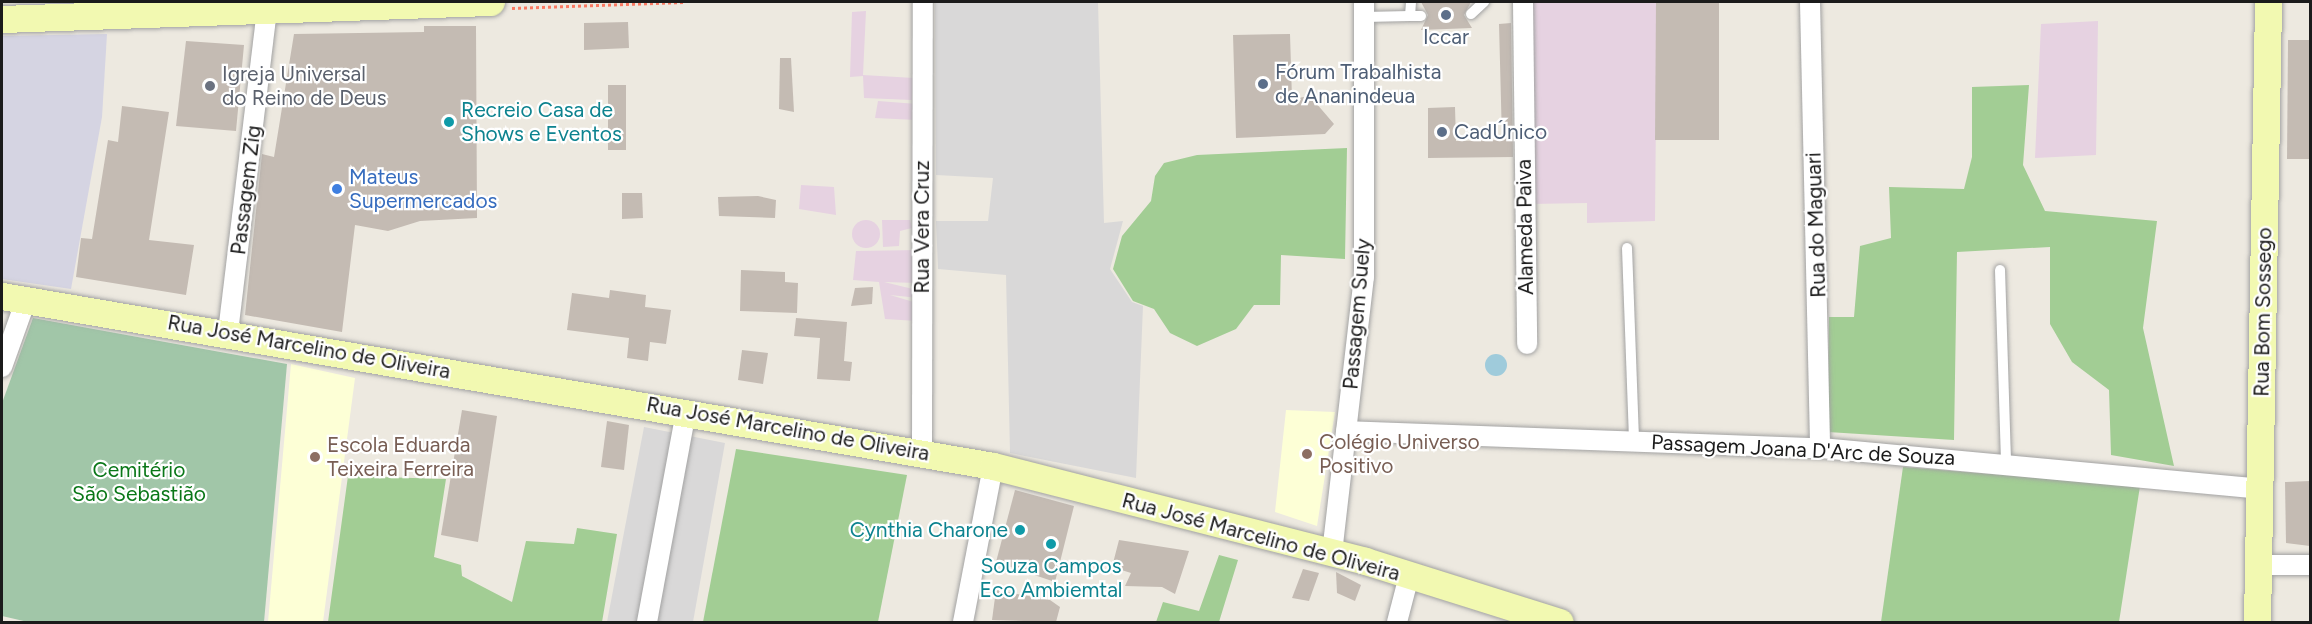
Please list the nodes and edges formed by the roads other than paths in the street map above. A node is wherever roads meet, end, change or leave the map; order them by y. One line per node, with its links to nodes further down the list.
1 (491, 2): 10 (street)
2 (923, 2): 23 (street, Rua Vera Cruz)
3 (1411, 2): 9 (lane)
4 (1484, 2): 11 (lane)
5 (1523, 2): 17 (street, Alameda Paiva)
6 (1810, 2): 22 (street, Rua do Maguari)
7 (2268, 2): 26 (street, Rua Bom Sossego)
8 (64, 9): 10 (street); 12 (street)
9 (1364, 9): 20 (street, Passagem Suely)
10 (267, 12): 16 (street, Passagem Zig)
11 (1471, 14)
12 (2, 19)
13 (1627, 248): 21 (lane)
14 (2000, 270): 24 (lane)
15 (14, 298): 16 (street, Rua José Marcelino de Oliveira); 18 (street)
16 (228, 332): 19 (street, Rua José Marcelino de Oliveira)
17 (1527, 344)
18 (2, 367)
19 (686, 412): 23 (street, Rua José Marcelino de Oliveira); 31 (street)
20 (1346, 431): 21 (street, Passagem Joana D'Arc de Souza); 27 (street, Passagem Suely)
21 (1635, 440): 22 (street, Passagem Joana D'Arc de Souza)
22 (1820, 448): 24 (street, Passagem Joana D'Arc de Souza)
23 (922, 453): 25 (street, Rua José Marcelino de Oliveira)
24 (2006, 464): 26 (street, Passagem Joana D'Arc de Souza)
25 (993, 466): 27 (street, Rua José Marcelino de Oliveira); 32 (street)
26 (2258, 489): 28 (street, Rua Bom Sossego)
27 (1332, 553): 30 (street, Rua José Marcelino de Oliveira)
28 (2257, 565): 29 (street); 35 (street, Rua Bom Sossego)
29 (2310, 565)
30 (1409, 576): 33 (street); 34 (street, Rua José Marcelino de Oliveira)
31 (646, 622)
32 (963, 622)
33 (1397, 622)
34 (1560, 622)
35 (2257, 622)

